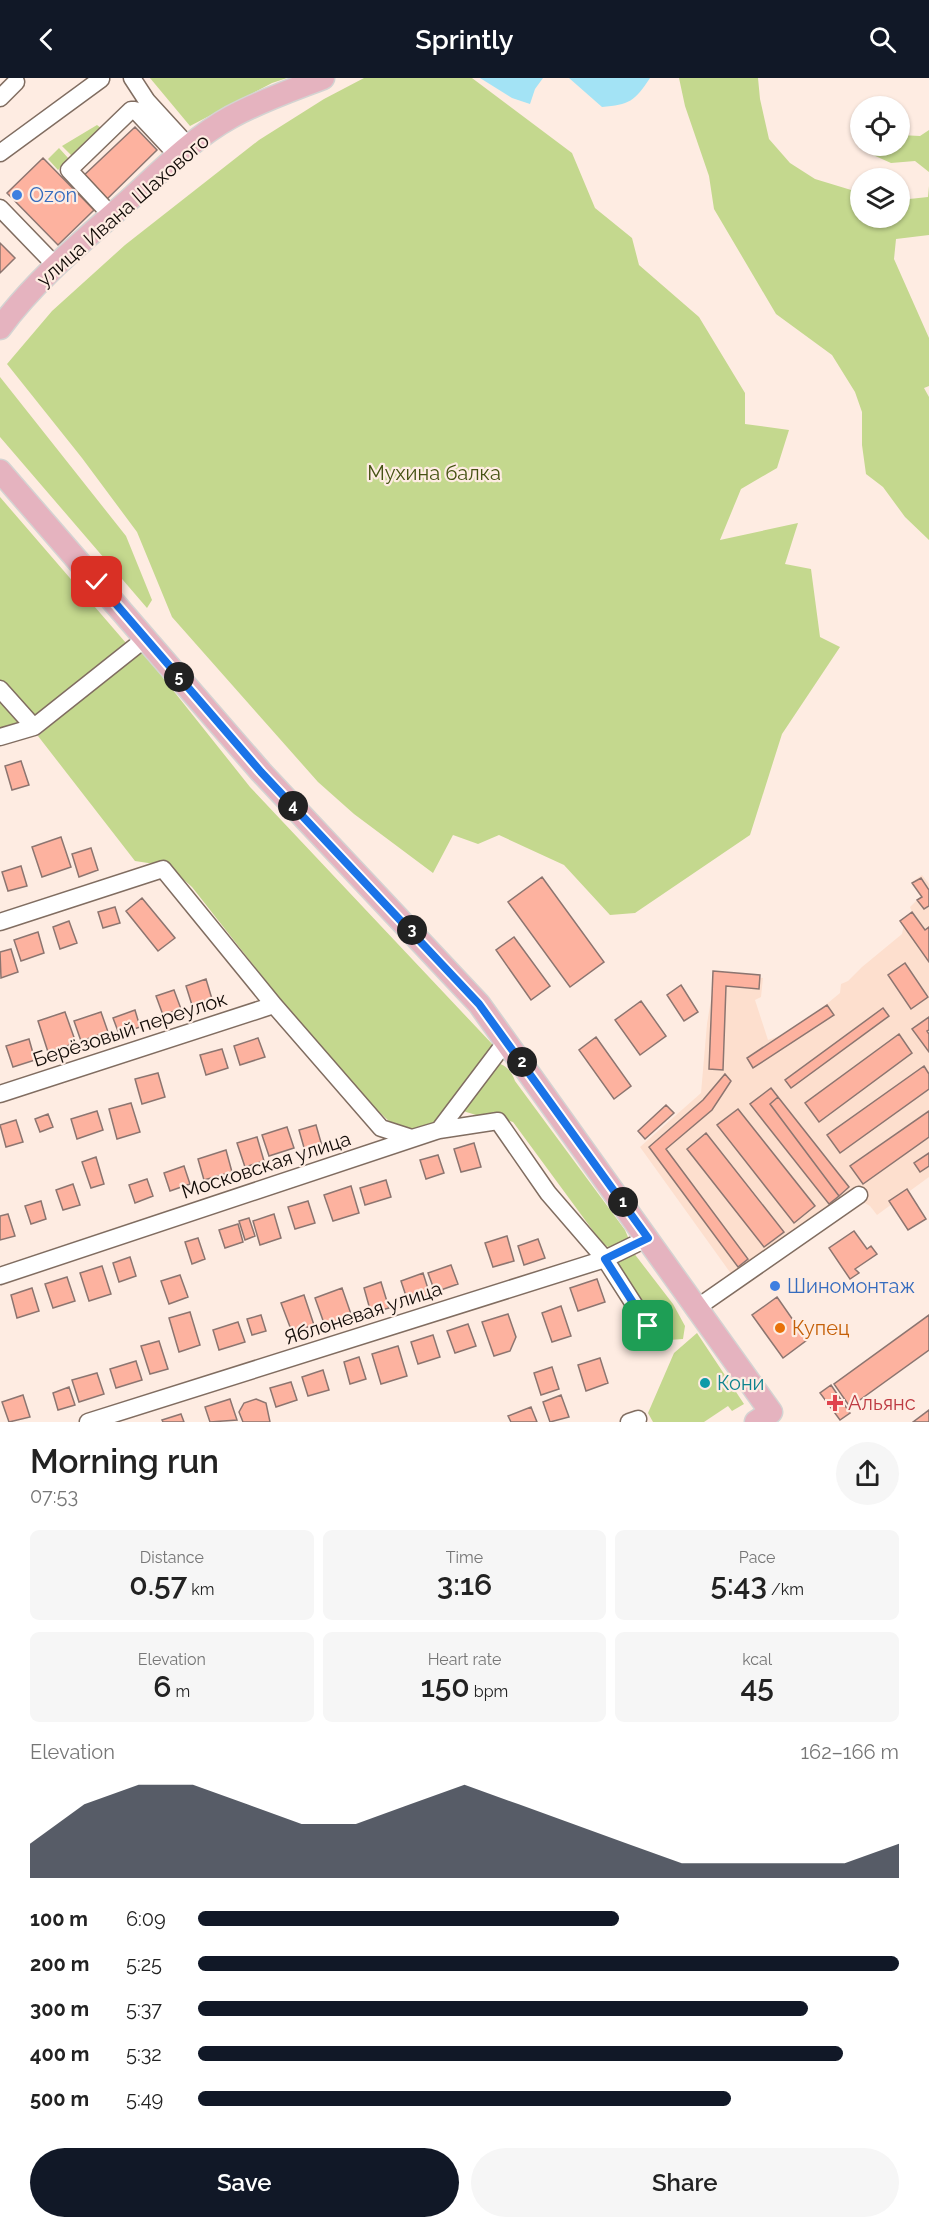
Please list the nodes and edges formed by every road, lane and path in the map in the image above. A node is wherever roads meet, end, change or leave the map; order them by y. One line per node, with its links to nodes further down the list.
1 (132, 78): 6 (street)
2 (323, 78): 6 (main road, улица Ивана Шахового)
3 (101, 79): 7 (street)
4 (16, 82): 5 (street)
5 (0, 98)
6 (184, 152): 9 (main road, улица Ивана Шахового); 9 (street)
7 (0, 153)
8 (0, 208): 10 (street)
9 (111, 215): 10 (main road, улица Ивана Шахового)
10 (55, 266): 11 (main road, улица Ивана Шахового)
11 (0, 328)
12 (0, 471): 13 (main road)
13 (146, 638): 15 (street); 19 (main road)
14 (0, 689): 15 (street)
15 (34, 727): 16 (street)
16 (0, 737)
17 (0, 922): 18 (street)
18 (274, 1005): 20 (street, Берёзовый переулок); 21 (street)
19 (507, 1041): 21 (street); 23 (main road)
20 (0, 1094)
21 (440, 1130): 24 (street); 25 (street, Московская улица)
22 (859, 1195): 26 (street)
23 (648, 1238): 24 (street, Яблоневая улица); 26 (main road)
24 (605, 1259): 27 (street); 29 (street, Яблоневая улица)
25 (0, 1276)
26 (698, 1307): 28 (main road)
27 (648, 1326)
28 (769, 1418)
29 (88, 1422)

